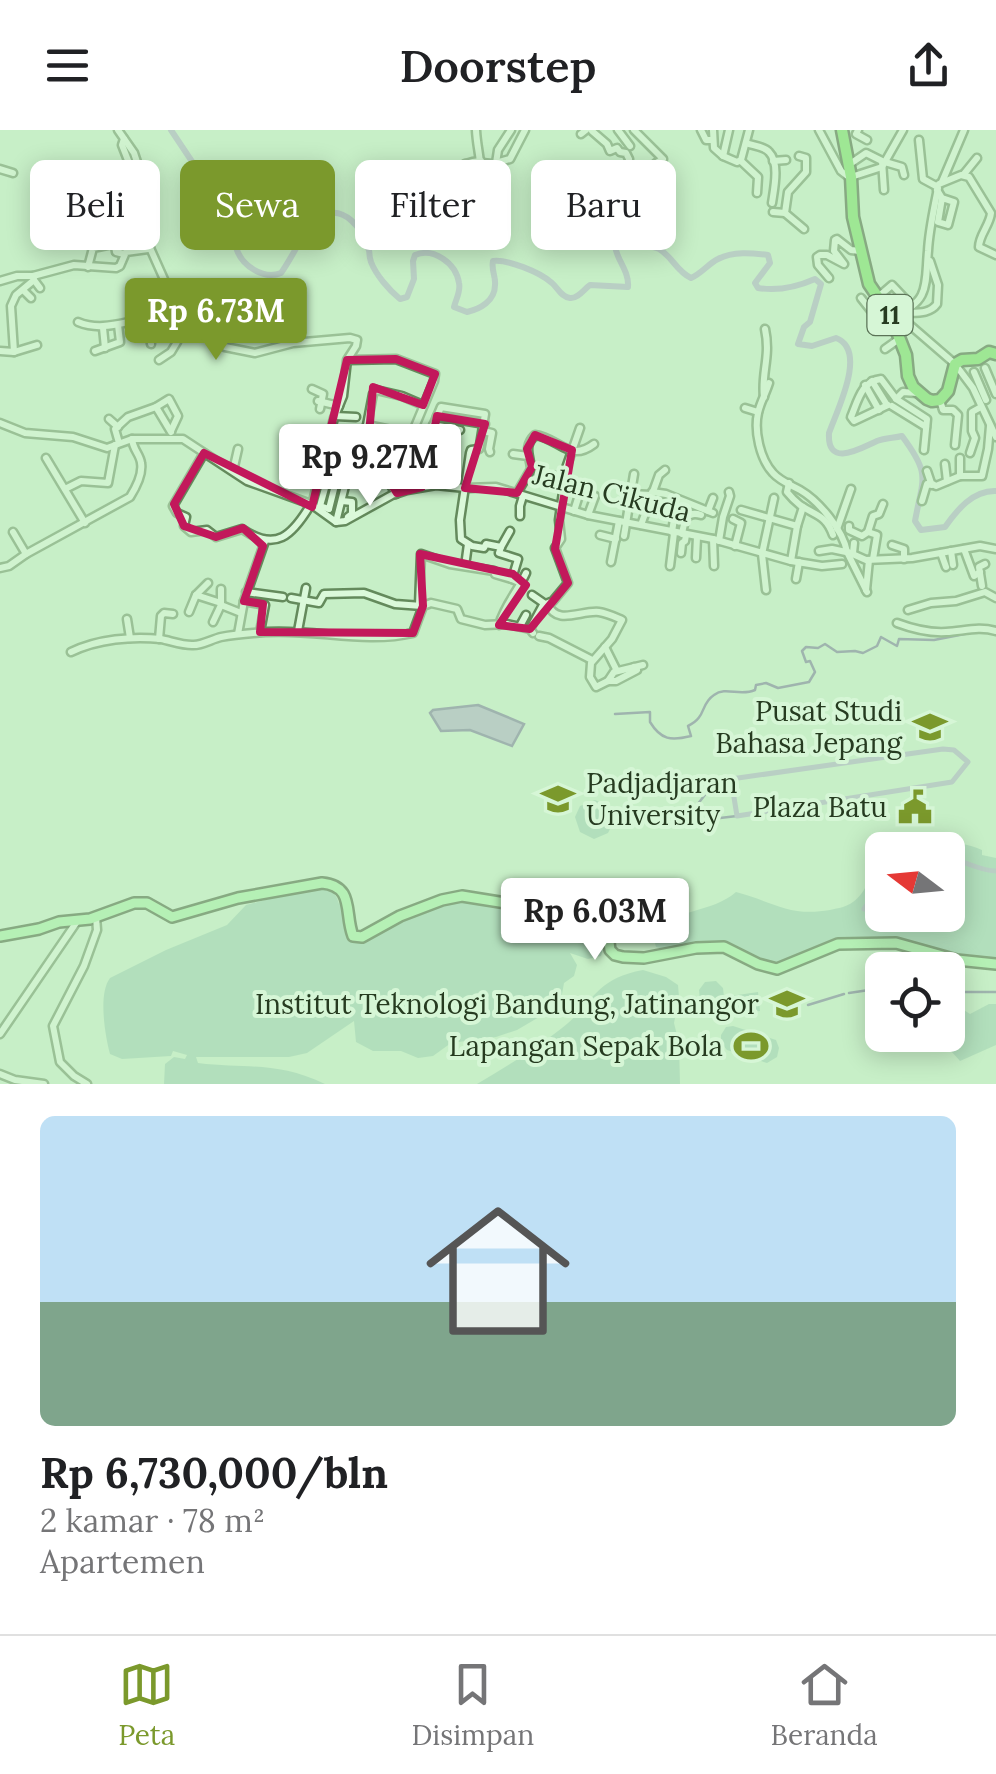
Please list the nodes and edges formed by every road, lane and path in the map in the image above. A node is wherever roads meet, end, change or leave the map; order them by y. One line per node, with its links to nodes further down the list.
1 (118, 130): 17 (street)
2 (476, 130): 29 (street)
3 (511, 130): 30 (street)
4 (525, 130): 31 (street)
5 (618, 130): 22 (street)
6 (634, 130): 32 (street)
7 (702, 130): 18 (street)
8 (713, 130): 18 (street)
9 (730, 130): 23 (street)
10 (749, 130): 21 (street)
11 (818, 130): 39 (street)
12 (842, 130): 39 (highway, 11)
13 (858, 130): 19 (street)
14 (903, 130): 36 (street)
15 (964, 130): 42 (street)
16 (588, 131): 26 (street)
17 (124, 139): 27 (street); 28 (street)
18 (712, 140): 23 (street)
19 (867, 140)
20 (919, 140): 42 (street)
21 (746, 144): 34 (street); 35 (street)
22 (630, 146)
23 (723, 156): 34 (street)
24 (799, 156): 45 (street)
25 (976, 158): 40 (street)
26 (629, 159)
27 (128, 160)
28 (136, 160)
29 (481, 160)
30 (496, 160)
31 (508, 160)
32 (661, 160)
33 (786, 160): 35 (street)
34 (740, 161): 46 (street)
35 (773, 161): 43 (street)
36 (884, 165): 39 (street); 39 (street); 41 (street); 44 (street)
37 (0, 168): 38 (street)
38 (13, 173)
39 (851, 173): 53 (highway, 11)
40 (964, 174): 42 (street); 56 (street)
41 (904, 175)
42 (939, 188): 47 (street); 48 (street); 55 (street)
43 (774, 190): 45 (street); 49 (street)
44 (884, 190)
45 (788, 192): 49 (street)
46 (757, 193)
47 (940, 209): 48 (street); 48 (street)
48 (952, 212)
49 (786, 213): 50 (street)
50 (804, 229)
51 (137, 250): 54 (street)
52 (152, 250): 67 (street)
53 (861, 251): 59 (street); 65 (highway, 11)
54 (124, 254): 57 (street); 57 (street)
55 (927, 254): 66 (street); 68 (street)
56 (996, 254)
57 (88, 267): 58 (street)
58 (33, 278): 60 (street); 61 (street); 62 (street)
59 (829, 278)
60 (0, 281)
61 (40, 288)
62 (22, 290): 63 (street); 83 (street)
63 (31, 298)
64 (860, 298): 68 (street)
65 (877, 299): 66 (street); 68 (highway, 11)
66 (912, 306): 68 (street)
67 (182, 311): 73 (street); 86 (street)
68 (893, 316): 76 (highway, 11); 87 (street)
69 (78, 322): 74 (street)
70 (148, 322): 71 (street); 72 (street); 73 (street); 77 (street)
71 (118, 325): 74 (street); 79 (street)
72 (161, 326)
73 (179, 326): 85 (street)
74 (103, 328): 79 (street)
75 (765, 329): 98 (street)
76 (900, 338): 80 (street); 88 (highway, 11)
77 (151, 344)
78 (37, 345): 83 (street)
79 (105, 348): 82 (street)
80 (885, 348)
81 (0, 351): 83 (street)
82 (95, 351)
83 (14, 352)
84 (996, 354): 87 (highway)
85 (159, 360)
86 (348, 360): 99 (street); 100 (street)
87 (955, 364): 93 (street); 96 (highway)
88 (908, 376): 94 (highway, 11); 97 (street)
89 (992, 382): 93 (street); 93 (street)
90 (770, 383): 98 (street)
91 (868, 383): 95 (street); 97 (street); 97 (street)
92 (312, 390): 99 (street)
93 (979, 390): 110 (street); 128 (street)
94 (917, 393): 96 (highway); 97 (street)
95 (860, 396): 103 (street); 103 (street)
96 (940, 400): 121 (street)
97 (891, 403): 103 (street); 124 (street)
98 (763, 405): 102 (street); 148 (street)
99 (338, 406): 104 (street)
100 (423, 406): 108 (street); 115 (street)
101 (156, 408): 111 (street); 116 (street); 116 (street)
102 (745, 408)
103 (870, 413)
104 (335, 416): 105 (street); 125 (street)
105 (356, 417)
106 (109, 419): 111 (street)
107 (0, 422): 119 (street)
108 (367, 426): 115 (street); 137 (street)
109 (433, 426): 112 (street); 114 (street); 152 (street)
110 (992, 426): 117 (street); 143 (street)
111 (118, 427): 119 (street)
112 (484, 428): 126 (street); 153 (street)
113 (580, 428): 123 (street)
114 (460, 430)
115 (401, 433): 135 (street)
116 (170, 434): 118 (street); 127 (street)
117 (996, 437)
118 (132, 439): 119 (street); 178 (street)
119 (117, 444): 154 (street)
120 (594, 444): 123 (street)
121 (955, 445)
122 (238, 450): 139 (street)
123 (572, 450): 130 (street); 144 (street)
124 (924, 450)
125 (327, 451): 134 (street); 166 (street)
126 (490, 452)
127 (204, 453): 139 (street); 194 (street)
128 (970, 453)
129 (513, 454): 130 (street)
130 (529, 456): 160 (street)
131 (46, 458): 154 (street)
132 (960, 458): 143 (street)
133 (346, 460): 146 (street)
134 (330, 462)
135 (392, 464): 137 (street); 149 (street)
136 (945, 464): 147 (street)
137 (382, 470): 149 (street)
138 (666, 470): 157 (street)
139 (232, 471): 166 (street)
140 (928, 471): 150 (street)
141 (540, 474): 144 (street)
142 (634, 474): 159 (street)
143 (960, 476): 147 (street)
144 (565, 478): 168 (street)
145 (336, 481): 146 (street)
146 (346, 482): 164 (street)
147 (947, 482): 150 (street)
148 (787, 483): 169 (street); 176 (street); 188 (street)
149 (391, 484): 158 (street)
150 (933, 484): 165 (street)
151 (586, 486): 171 (street)
152 (422, 487): 153 (street, Jalan Cikuda); 158 (street, Jalan Cikuda)
153 (465, 488): 160 (street, Jalan Cikuda); 195 (street)
154 (65, 489): 178 (street)
155 (850, 489): 188 (street)
156 (729, 492): 175 (street)
157 (651, 493): 159 (street); 163 (street); 181 (street)
158 (396, 494): 177 (street, Jalan Cikuda)
159 (631, 494): 180 (street)
160 (520, 495): 168 (street, Jalan Cikuda); 173 (street)
161 (595, 496): 174 (street)
162 (712, 498): 172 (street)
163 (677, 499): 172 (street); 187 (street)
164 (342, 501): 177 (street); 177 (street)
165 (922, 501)
166 (312, 504): 177 (street); 194 (street)
167 (883, 504): 186 (street)
168 (560, 507): 171 (street, Jalan Cikuda); 236 (street)
169 (803, 507): 182 (street); 188 (street)
170 (741, 510): 176 (street)
171 (574, 511): 174 (street, Jalan Cikuda)
172 (708, 513): 187 (street)
173 (520, 516)
174 (588, 516): 180 (street, Jalan Cikuda)
175 (723, 517): 193 (street); 198 (street)
176 (772, 519): 182 (street); 208 (street)
177 (337, 520)
178 (84, 523): 207 (street)
179 (606, 523): 180 (street)
180 (622, 523): 181 (street, Jalan Cikuda); 190 (street); 192 (street)
181 (641, 525): 187 (street, Jalan Cikuda)
182 (797, 526): 214 (street)
183 (850, 526): 186 (street)
184 (510, 531): 201 (street)
185 (14, 532): 207 (street)
186 (868, 532): 212 (street)
187 (678, 533): 191 (street, Jalan Cikuda); 206 (street); 216 (street)
188 (835, 533): 204 (street)
189 (600, 535): 192 (street)
190 (624, 536)
191 (697, 536): 193 (street, Jalan Cikuda); 209 (street)
192 (616, 539): 213 (street)
193 (716, 540): 198 (street, Jalan Cikuda); 217 (street)
194 (265, 541): 232 (street)
195 (461, 541): 201 (street); 211 (street)
196 (854, 543): 204 (street)
197 (892, 544): 210 (street)
198 (735, 546): 208 (street, Jalan Cikuda)
199 (996, 548): 200 (street)
200 (964, 549): 205 (street); 226 (street)
201 (500, 550): 220 (street); 222 (street)
202 (835, 550): 215 (street)
203 (819, 551): 204 (street)
204 (848, 552): 212 (street); 212 (street); 215 (street)
205 (946, 552): 210 (street); 218 (street)
206 (682, 553)
207 (26, 554): 219 (street)
208 (762, 554): 214 (street, Jalan Cikuda); 229 (street)
209 (696, 558)
210 (904, 558): 212 (street)
211 (466, 559)
212 (871, 560)
213 (611, 562)
214 (795, 562): 215 (street, Jalan Cikuda); 223 (street)
215 (841, 564)
216 (670, 566)
217 (714, 566)
218 (950, 566)
219 (0, 568)
220 (494, 571): 222 (street); 237 (street)
221 (526, 573): 225 (street)
222 (512, 579): 225 (street)
223 (796, 579)
224 (208, 583): 231 (street)
225 (521, 583): 248 (street)
226 (982, 586)
227 (306, 588): 234 (street)
228 (222, 590): 235 (street)
229 (766, 590)
230 (532, 595): 236 (street)
231 (196, 596): 235 (street); 239 (street)
232 (245, 597): 234 (street); 240 (street); 252 (street)
233 (996, 598): 238 (street)
234 (303, 600): 237 (street); 251 (street)
235 (221, 604): 240 (street); 246 (street)
236 (547, 604): 243 (street); 257 (street)
237 (421, 606): 248 (street); 251 (street)
238 (908, 610)
239 (190, 612)
240 (241, 613): 254 (street)
241 (173, 614): 256 (street)
242 (526, 614): 249 (street)
243 (536, 617): 245 (street); 253 (street)
244 (128, 619): 255 (street)
245 (545, 620)
246 (213, 622)
247 (897, 622): 250 (street)
248 (498, 625): 249 (street)
249 (520, 626): 253 (street)
250 (994, 627)
251 (298, 631): 252 (street)
252 (260, 632): 254 (street)
253 (534, 633): 259 (street)
254 (238, 634): 256 (street)
255 (130, 638): 256 (street); 258 (street)
256 (159, 639)
257 (605, 647): 259 (street); 260 (street)
258 (71, 652)
259 (592, 660): 261 (street)
260 (618, 671): 261 (street); 261 (street)
261 (608, 681)
262 (96, 917): 263 (main road); 265 (main road); 269 (street)
263 (78, 920): 264 (main road); 266 (street)
264 (0, 936)
265 (993, 962)
266 (0, 1034)
267 (0, 1074): 268 (street)
268 (44, 1084)
269 (88, 1084)

